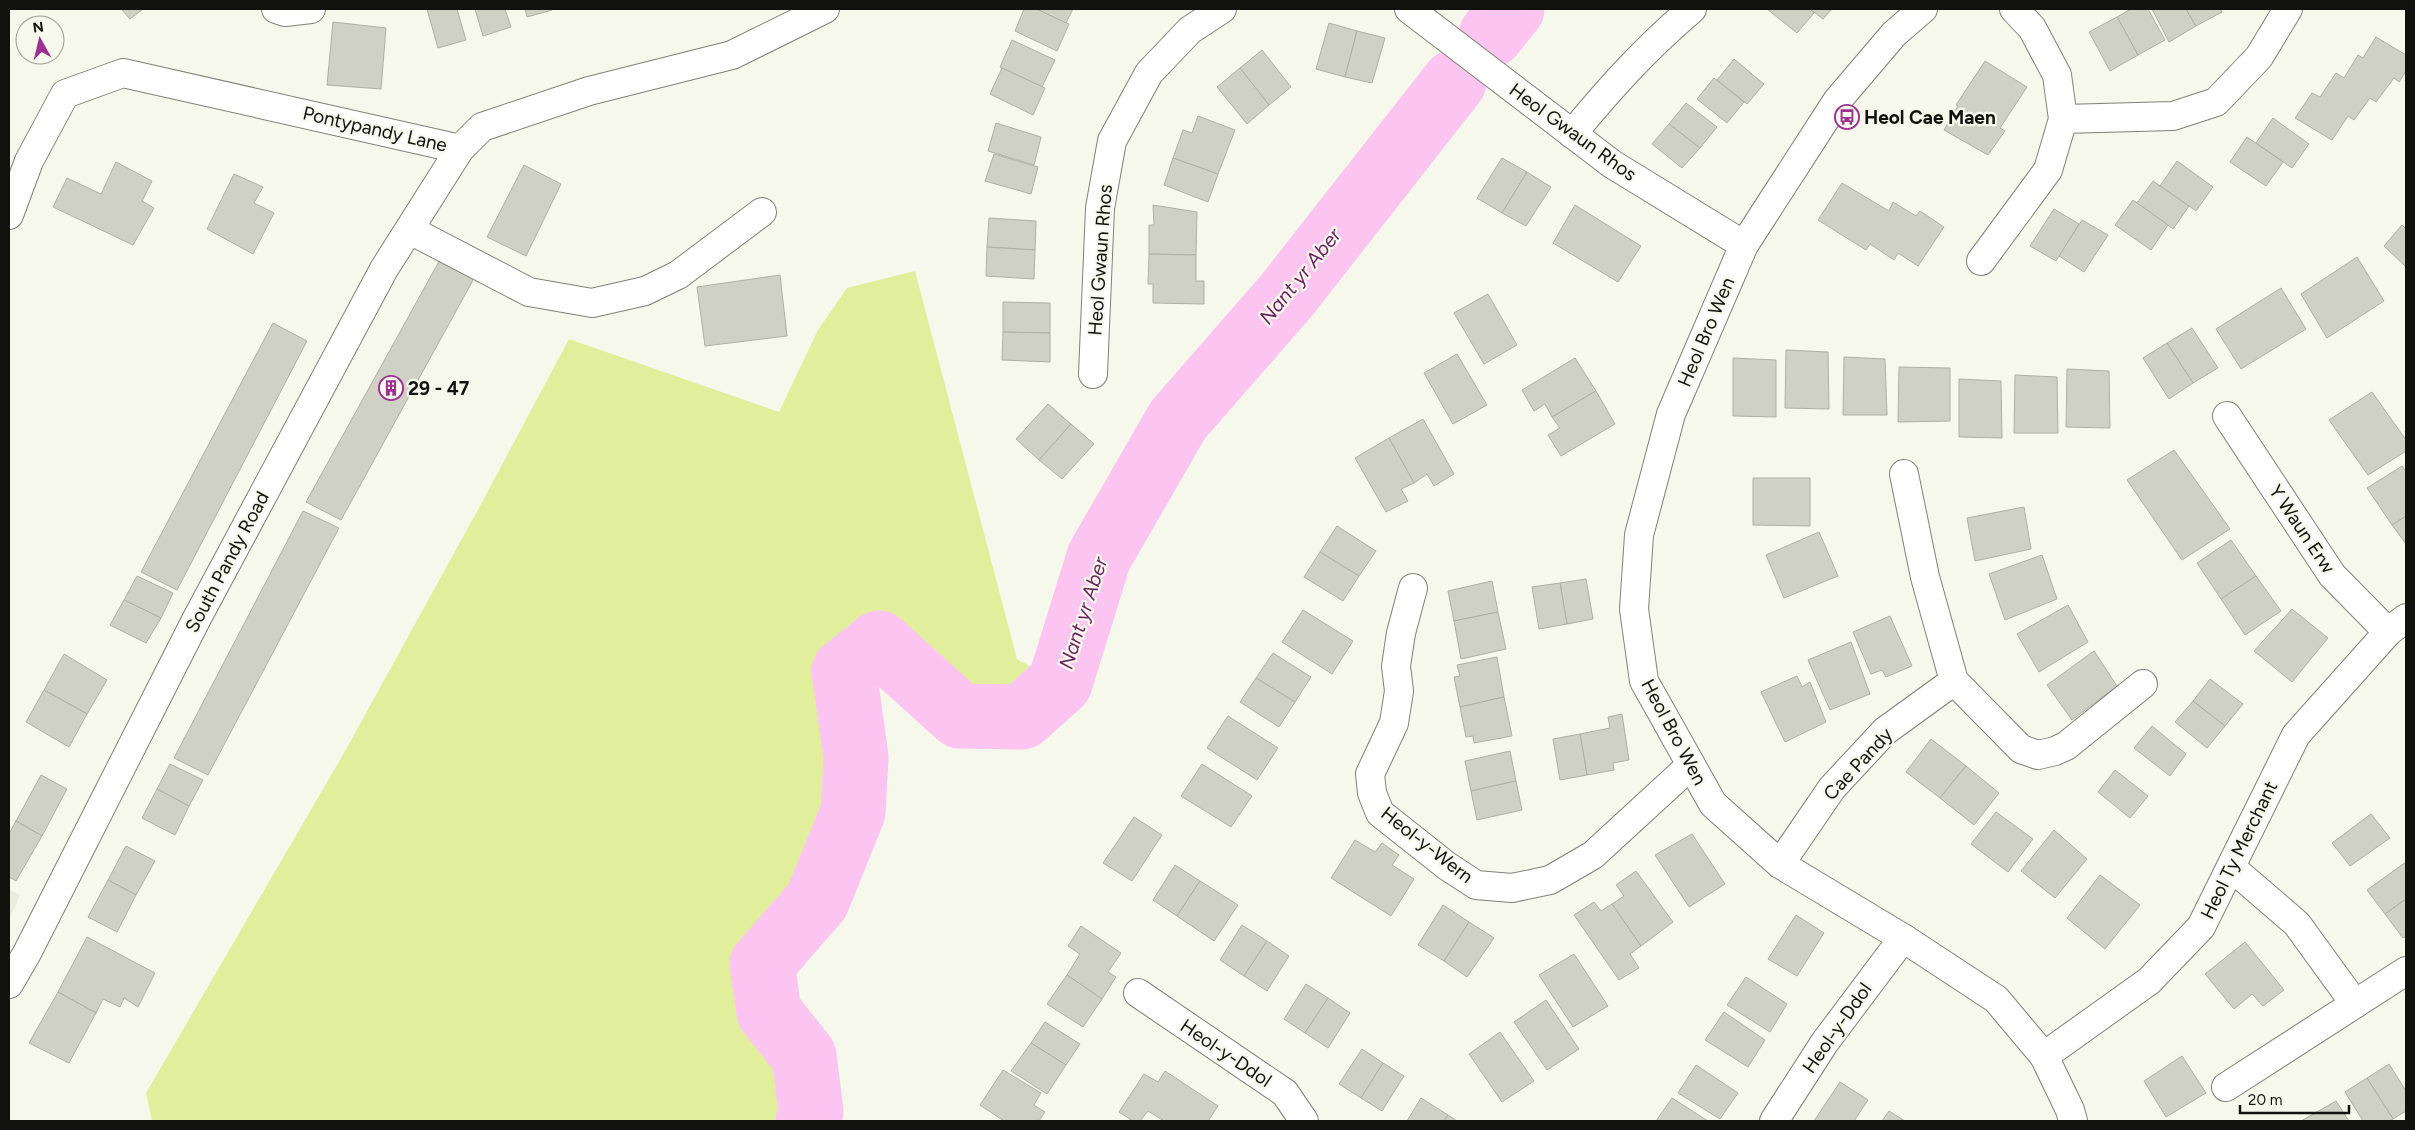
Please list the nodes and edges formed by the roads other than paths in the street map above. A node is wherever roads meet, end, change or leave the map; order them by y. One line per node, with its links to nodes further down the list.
1 (276, 9): 2 (street)
2 (311, 9)
3 (825, 9): 12 (street, Pontypandy Lane)
4 (1222, 9): 18 (street, Heol Gwaun Rhos)
5 (1409, 9): 11 (street, Heol Gwaun Rhos)
6 (1692, 9): 11 (street)
7 (1923, 9): 16 (street, Heol Bro Wen)
8 (2014, 9): 10 (street)
9 (2288, 9): 10 (street)
10 (2063, 119): 17 (street)
11 (1572, 134): 16 (street, Heol Gwaun Rhos)
12 (460, 148): 14 (street, Pontypandy Lane); 15 (street, South Pandy Road)
13 (762, 212): 15 (street)
14 (9, 215)
15 (410, 230): 30 (street, South Pandy Road)
16 (1744, 245): 25 (street, Heol Bro Wen)
17 (1981, 262)
18 (1093, 374)
19 (2227, 416): 22 (street, Y Waun Erw)
20 (1904, 474): 23 (street)
21 (1413, 588): 25 (street, Heol-y-Wern)
22 (2397, 625): 27 (street, Heol Ty Merchant)
23 (1954, 681): 24 (street); 26 (street, Cae Pandy)
24 (2143, 684)
25 (1691, 765): 26 (street, Heol Bro Wen)
26 (1780, 864): 28 (street, Heol Bro Wen)
27 (2232, 868): 32 (street); 33 (street, Heol Ty Merchant)
28 (1903, 938): 33 (street, Heol Bro Wen); 36 (street, Heol-y-Ddol)
29 (2406, 971): 32 (street)
30 (9, 984)
31 (1138, 993): 35 (street, Heol-y-Ddol)
32 (2355, 1004): 34 (street)
33 (2044, 1056): 37 (street, Heol Bro Wen)
34 (2226, 1087)
35 (1304, 1121)
36 (1774, 1121)
37 (2073, 1121)

